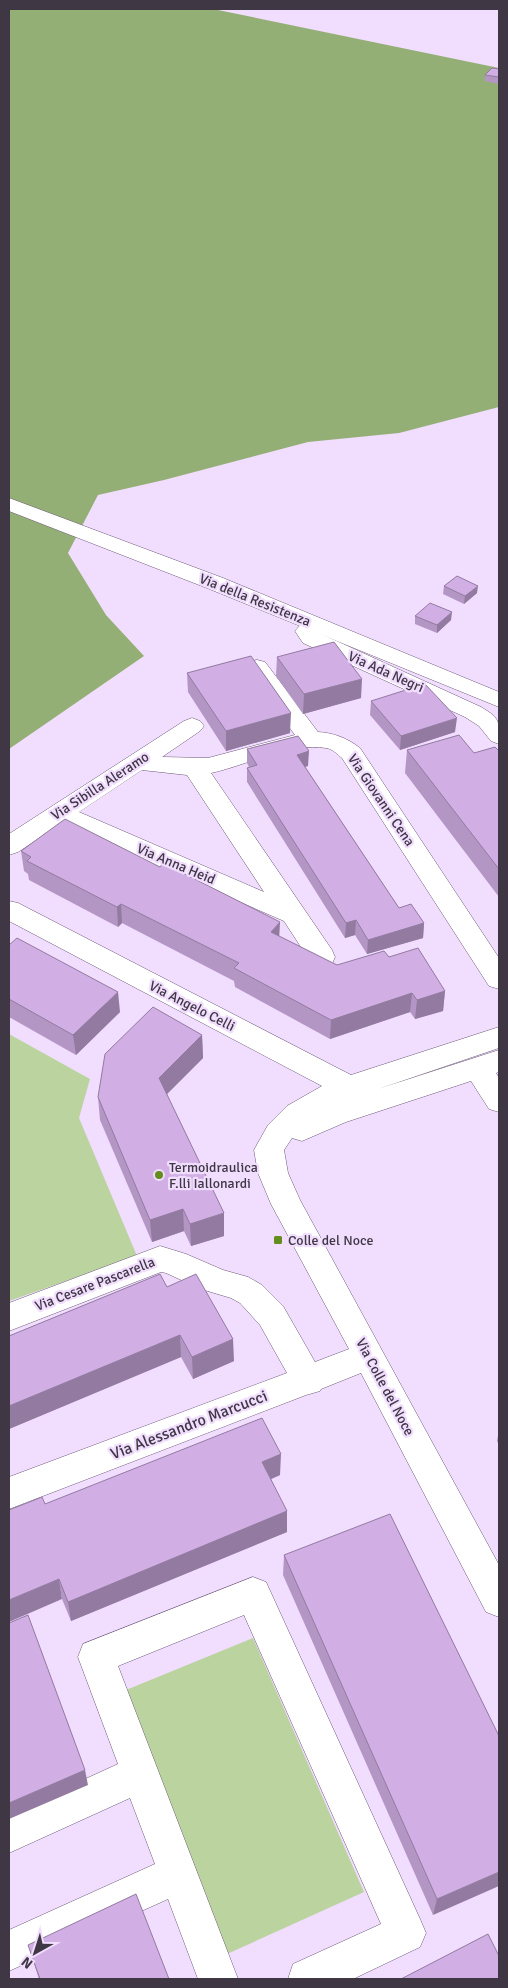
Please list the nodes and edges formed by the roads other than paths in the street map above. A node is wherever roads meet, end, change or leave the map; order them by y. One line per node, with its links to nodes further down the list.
1 (9, 504): 2 (street, Via della Resistenza)
2 (314, 624): 4 (street, Via della Resistenza); 6 (street, Via Ada Negri)
3 (228, 675): 7 (street)
4 (499, 700)
5 (192, 726): 8 (street, Via Sibilla Aleramo)
6 (499, 736)
7 (311, 740): 9 (street, Via Giovanni Cena); 15 (street, Via Giovanni Cena)
8 (139, 762): 9 (street, Via Giovanni Cena); 10 (street, Via Sibilla Aleramo)
9 (194, 767): 13 (street)
10 (59, 813): 11 (street, Via Sibilla Aleramo); 13 (street, Via Anna Heid)
11 (9, 846)
12 (9, 910): 18 (street, Via Angelo Celli)
13 (292, 914): 14 (street)
14 (322, 957)
15 (499, 979)
16 (499, 1037): 18 (street, Via Colle del Noce)
17 (489, 1064): 19 (street); 20 (street)
18 (348, 1087): 19 (street, Via Angelo Celli); 21 (street, Via Colle del Noce)
19 (376, 1101): 21 (street)
20 (499, 1101)
21 (273, 1172): 23 (street, Via Colle del Noce)
22 (9, 1317): 24 (street, Via Cesare Pascarella)
23 (369, 1356): 24 (street, Via Alessandro Marcucci); 26 (street, Via Colle del Noce)
24 (308, 1381): 25 (street, Via Alessandro Marcucci)
25 (9, 1493)
26 (499, 1600)
27 (140, 1774): 28 (street); 29 (street); 32 (street)
28 (9, 1834)
29 (178, 1874): 30 (street); 31 (street)
30 (9, 1951)
31 (218, 1979)
32 (308, 1979)

